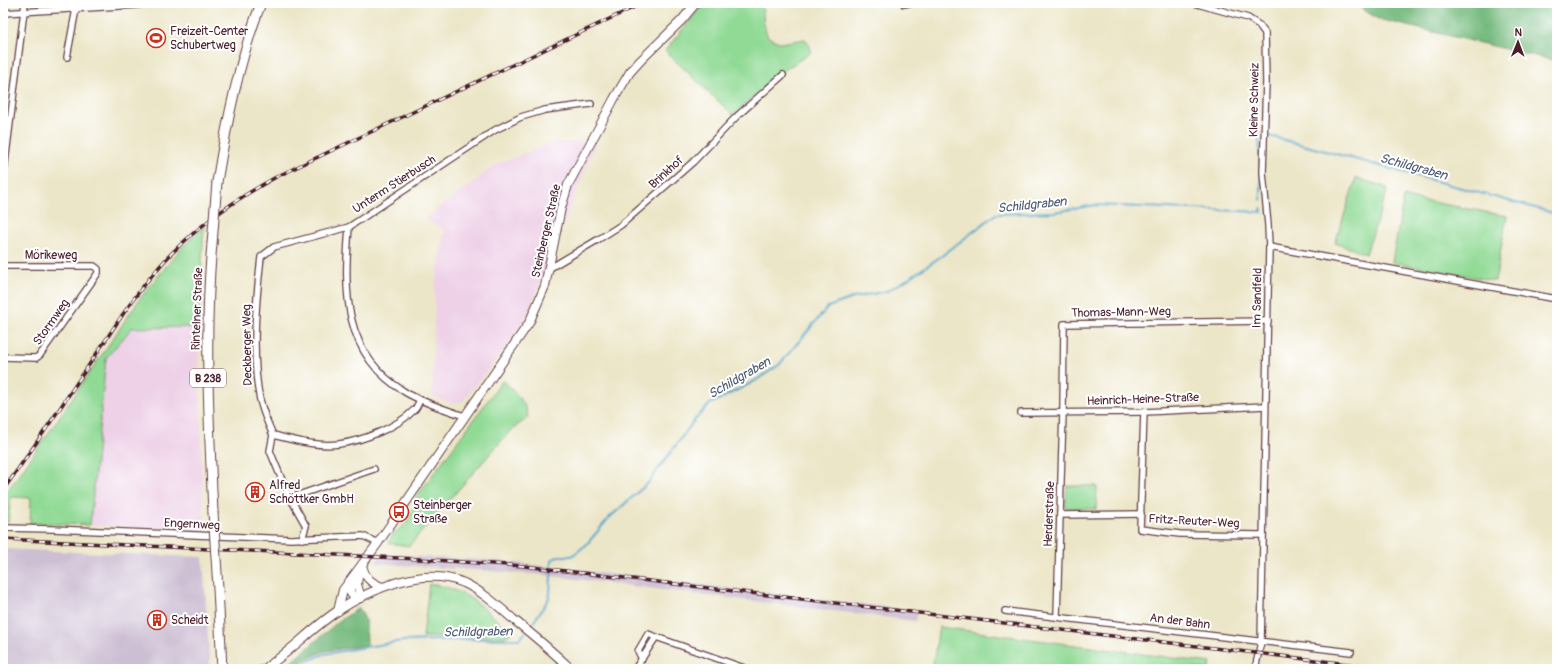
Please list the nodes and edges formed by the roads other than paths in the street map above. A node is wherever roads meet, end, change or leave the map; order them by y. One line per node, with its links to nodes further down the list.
1 (25, 3): 7 (street)
2 (145, 3): 6 (street)
3 (261, 3): 45 (main road, Rintelner Straße / B 238, bridge)
4 (696, 3): 16 (street, Steinberger Straße)
5 (1194, 3): 14 (street, Kleine Schweiz)
6 (76, 9): 7 (street); 9 (street)
7 (24, 12): 8 (street); 12 (street)
8 (3, 13)
9 (66, 58)
10 (783, 75): 16 (street, Brinkhof)
11 (591, 104): 13 (street, Unterm Stierbusch)
12 (3, 179)
13 (349, 227): 21 (street, Unterm Stierbusch); 27 (street, Deckberger Weg)
14 (1269, 247): 18 (street); 19 (street, Im Sandfeld)
15 (3, 266): 17 (street, Mörikeweg)
16 (550, 268): 26 (street, Steinberger Straße)
17 (98, 269): 20 (street, Stormweg)
18 (1557, 299)
19 (1268, 321): 22 (street, Im Sandfeld); 23 (street, Thomas-Mann-Weg)
20 (3, 357)
21 (420, 400): 26 (street, Unterm Stierbusch); 27 (street)
22 (1266, 406): 24 (street, Heinrich-Heine-Straße); 33 (street, Im Sandfeld)
23 (1063, 412): 24 (street, Heinrich-Heine-Straße); 25 (street, Heinrich-Heine-Straße); 31 (street, Herderstraße)
24 (1144, 412): 30 (street, Fritz-Reuter-Weg)
25 (1021, 413)
26 (464, 416): 35 (street, Steinberger Straße)
27 (273, 435): 29 (street)
28 (374, 469): 29 (street)
29 (290, 498): 34 (street)
30 (1141, 514): 31 (street, Fritz-Reuter-Weg); 33 (street, Fritz-Reuter-Weg)
31 (1060, 515): 42 (street, Herderstraße)
32 (3, 528): 34 (street, Engernweg)
33 (1262, 535): 43 (street, Im Sandfeld)
34 (302, 539): 35 (street, Engernweg)
35 (378, 543): 36 (street, Steinberger Straße)
36 (361, 567): 37 (street, Steinberger Straße); 38 (street); 39 (street)
37 (350, 581): 39 (street); 40 (street, Steinberger Straße)
38 (382, 587): 39 (street); 47 (street)
39 (358, 599): 40 (street)
40 (338, 611): 46 (street)
41 (1005, 611): 42 (street, An der Bahn)
42 (1057, 616): 43 (street, An der Bahn)
43 (1261, 642): 44 (street, An der Bahn); 50 (street, Im Sandfeld)
44 (1351, 652)
45 (222, 667)
46 (266, 669)
47 (571, 669)
48 (635, 669): 49 (street)
49 (747, 669)
50 (1256, 669)

